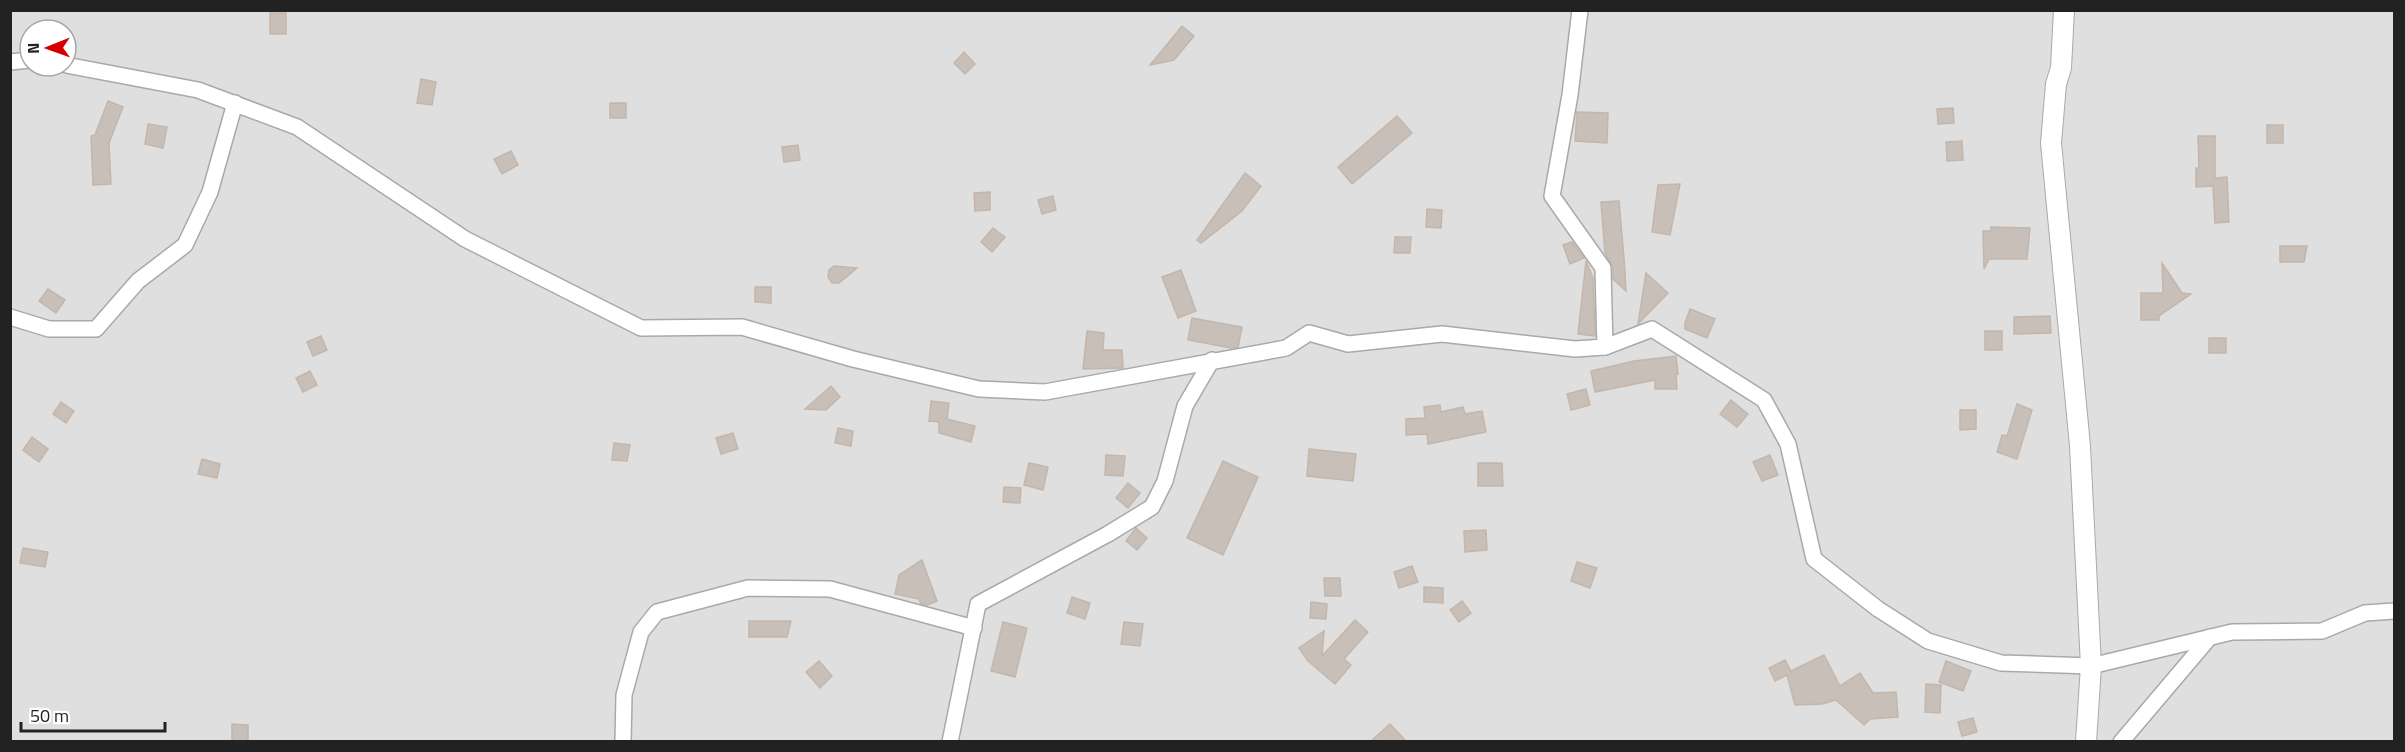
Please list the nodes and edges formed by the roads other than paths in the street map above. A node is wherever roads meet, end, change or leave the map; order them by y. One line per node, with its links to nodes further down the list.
1 (1580, 10): 6 (street)
2 (2064, 10): 11 (street)
3 (78, 67): 4 (street)
4 (235, 103): 5 (street); 7 (street)
5 (10, 317)
6 (1605, 346): 7 (street); 11 (street)
7 (1212, 360): 9 (street)
8 (2394, 611): 10 (street)
9 (974, 628): 12 (street); 13 (street)
10 (2210, 637): 11 (street); 15 (street)
11 (2091, 666): 14 (street)
12 (623, 741)
13 (950, 741)
14 (2086, 741)
15 (2121, 741)

